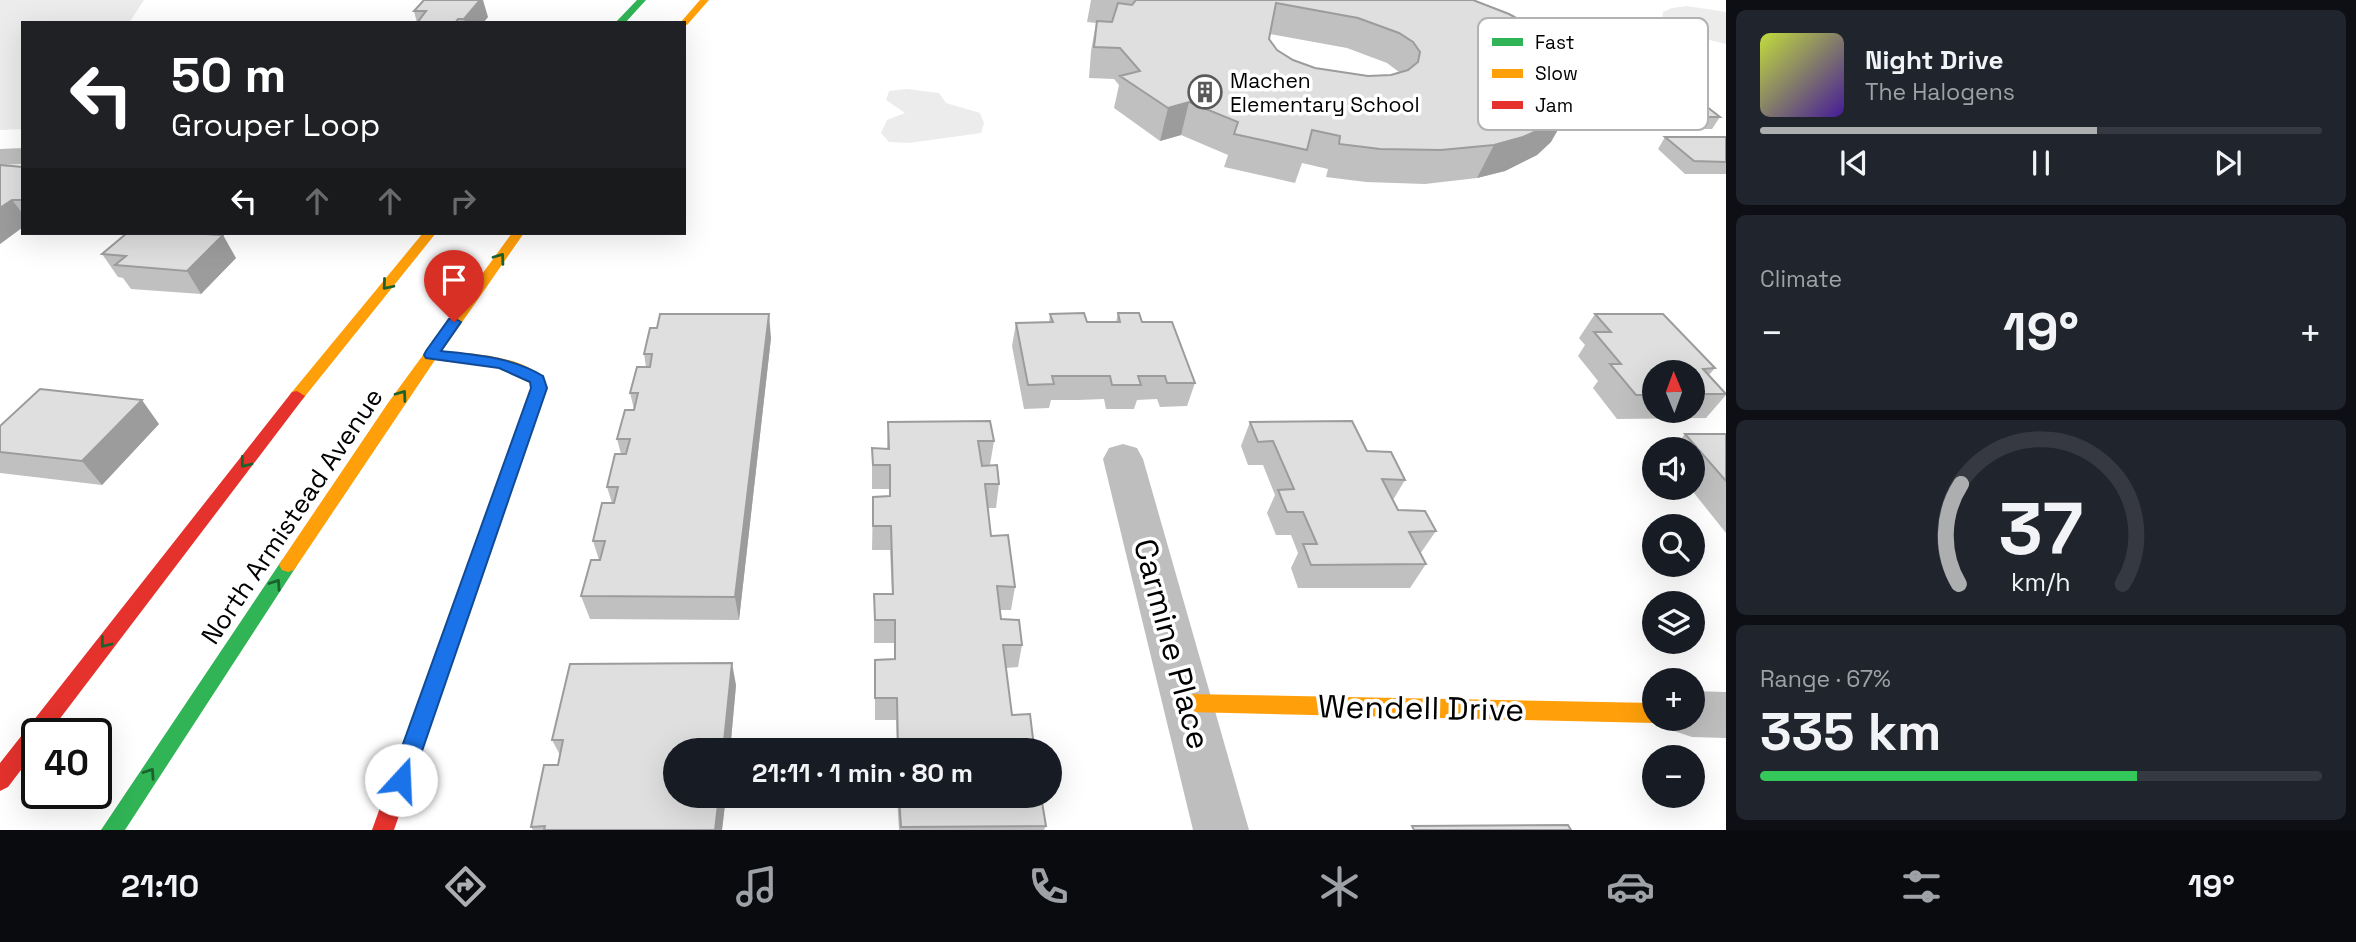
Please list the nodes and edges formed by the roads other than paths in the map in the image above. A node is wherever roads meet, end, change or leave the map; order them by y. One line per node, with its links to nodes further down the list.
1 (642, 0): 3 (main road)
2 (705, 0): 4 (main road)
3 (621, 21)
4 (686, 21)
5 (21, 156): 6 (street)
6 (0, 157)
7 (428, 235): 15 (main road, one-way to 15)
8 (517, 235): 9 (main road, North Armistead Avenue, one-way to 8)
9 (431, 355): 16 (main road, North Armistead Avenue, one-way to 9); 17 (main road)
10 (1123, 459): 11 (street, Carmine Place)
11 (1188, 703): 12 (main road, Wendell Drive); 18 (street, Carmine Place)
12 (1642, 713)
13 (1705, 714): 14 (street)
14 (1726, 715)
15 (0, 780)
16 (112, 830)
17 (383, 830)
18 (1221, 830)

